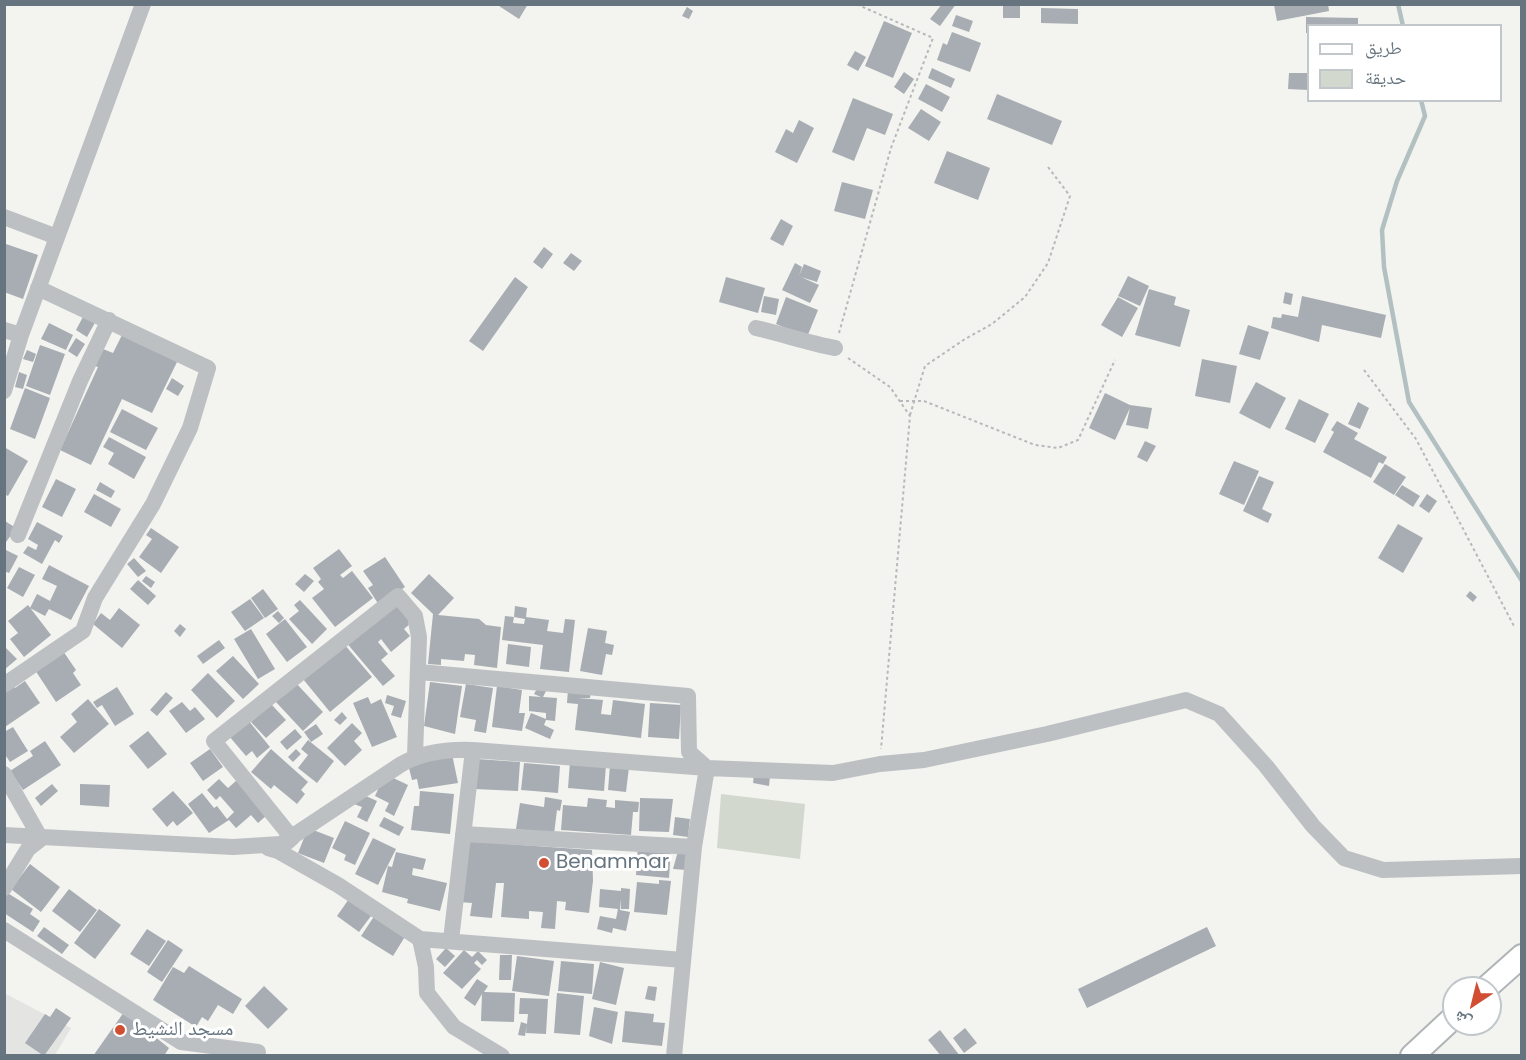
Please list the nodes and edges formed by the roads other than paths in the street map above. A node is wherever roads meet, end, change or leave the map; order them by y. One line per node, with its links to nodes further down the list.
1 (143, 4): 3 (street)
2 (4, 217): 3 (street)
3 (57, 237): 4 (street)
4 (38, 288): 5 (street); 7 (street)
5 (109, 320): 10 (street); 12 (street)
6 (756, 328): 8 (street)
7 (13, 332): 9 (street)
8 (835, 348)
9 (4, 391)
10 (18, 536)
11 (419, 672): 14 (street); 15 (street); 19 (street)
12 (4, 685)
13 (473, 750): 14 (street); 15 (street); 17 (street)
14 (415, 756): 19 (street)
15 (707, 768): 22 (street); 24 (street)
16 (4, 774): 20 (street)
17 (463, 834): 22 (street); 28 (street)
18 (4, 835): 20 (street)
19 (292, 838): 21 (street); 23 (street)
20 (41, 839): 21 (street); 25 (street)
21 (261, 846): 23 (street)
22 (694, 847): 30 (street)
23 (278, 851): 27 (street)
24 (1521, 866)
25 (4, 888)
26 (4, 930): 34 (street)
27 (420, 939): 28 (street); 33 (street)
28 (451, 940): 30 (street)
29 (1521, 956): 31 (street)
30 (683, 960): 37 (street)
31 (1499, 976)
32 (1442, 1028): 38 (street)
33 (471, 1037): 35 (street); 36 (street)
34 (258, 1052)
35 (486, 1056)
36 (502, 1056)
37 (674, 1056)
38 (1412, 1056)

